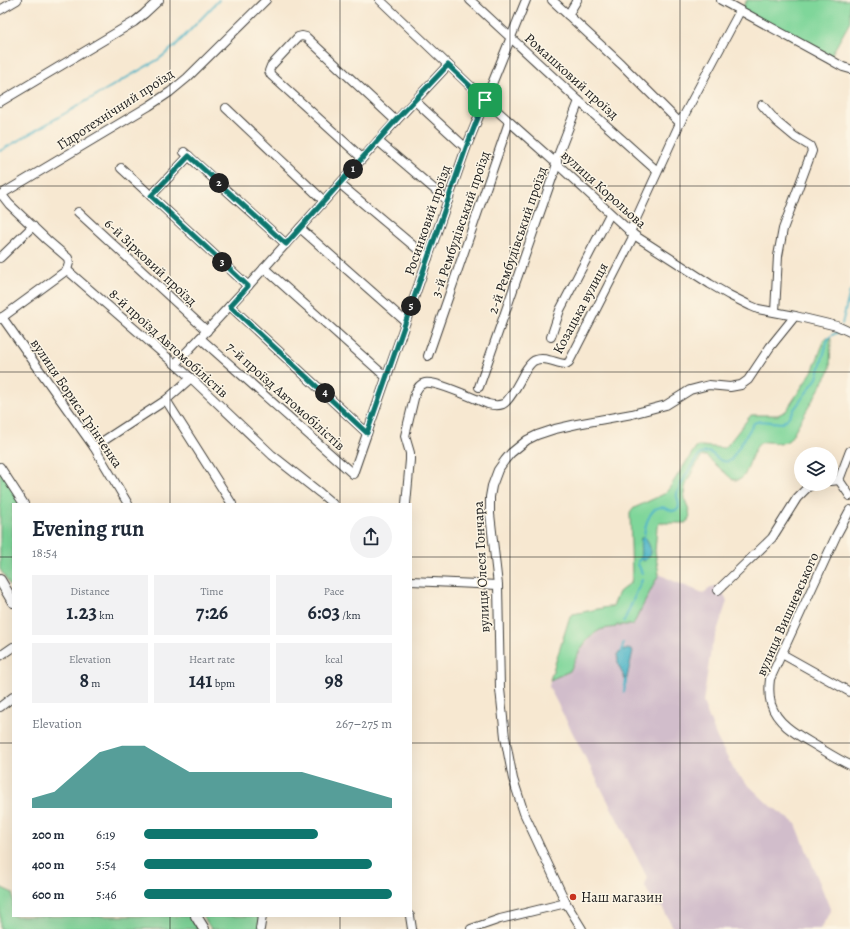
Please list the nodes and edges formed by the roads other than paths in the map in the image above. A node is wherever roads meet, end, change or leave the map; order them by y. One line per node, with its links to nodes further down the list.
1 (17, 0): 10 (street)
2 (159, 0): 19 (street)
3 (266, 0): 32 (street, Гідротехнічний проїзд)
4 (380, 0): 14 (street, вулиця Корольова)
5 (470, 0): 13 (street, Ромашковий проїзд)
6 (526, 0): 13 (street, Росинковий проїзд)
7 (552, 0): 12 (street)
8 (577, 0): 12 (street)
9 (721, 0): 11 (street)
10 (0, 10)
11 (740, 11): 15 (street); 24 (street, Козацька вулиця)
12 (568, 15): 24 (street)
13 (511, 38): 16 (street, Росинковий проїзд); 18 (street, Ромашковий проїзд)
14 (448, 65): 16 (street, вулиця Корольова); 17 (street)
15 (850, 69)
16 (485, 100): 23 (street, вулиця Корольова); 26 (street, Росинковий проїзд)
17 (415, 101): 22 (street); 26 (street)
18 (579, 101): 28 (street, 2-й Рембудівський проїзд); 30 (street, Ромашковий проїзд)
19 (0, 102)
20 (762, 105): 48 (street)
21 (226, 108): 34 (street)
22 (396, 120): 25 (street); 27 (street)
23 (509, 122): 28 (street, вулиця Корольова); 56 (street, 3-й Рембудівський проїзд)
24 (680, 123): 30 (street, Козацька вулиця)
25 (378, 141): 27 (street); 35 (street)
26 (466, 148): 35 (street, Росинковий проїзд)
27 (362, 158): 31 (street)
28 (557, 164): 37 (street, вулиця Корольова); 60 (street, 2-й Рембудівський проїзд)
29 (122, 168): 33 (street)
30 (657, 170): 40 (street, Козацька вулиця)
31 (340, 184): 34 (street); 43 (street)
32 (1, 195): 38 (street)
33 (151, 196): 41 (street); 46 (street)
34 (324, 201): 39 (street)
35 (448, 201): 43 (street, Росинковий проїзд)
36 (78, 212): 52 (street, 6-й Зірковий проїзд)
37 (610, 214): 40 (street, вулиця Корольова); 54 (street)
38 (33, 226): 42 (street); 45 (street)
39 (300, 228): 41 (street); 51 (street)
40 (632, 233): 48 (street, вулиця Корольова); 75 (street, Козацька вулиця)
41 (286, 244): 44 (street)
42 (0, 258)
43 (428, 258): 51 (street, Росинковий проїзд)
44 (264, 268): 46 (street); 59 (street)
45 (67, 270): 50 (street); 57 (street, 8-й проїзд Автомобілістів)
46 (248, 286): 47 (street)
47 (230, 306): 52 (street); 62 (street)
48 (775, 312): 49 (street, вулиця Корольова)
49 (794, 316): 53 (street, вулиця Корольова); 79 (street, вулиця Олеся Гончара)
50 (1, 318): 63 (street, вулиця Бориса Грінченка)
51 (406, 322): 59 (street, Росинковий проїзд)
52 (207, 331): 55 (street)
53 (850, 332)
54 (551, 337)
55 (200, 338): 57 (street); 66 (street, 7-й проїзд Автомобілістів)
56 (428, 356)
57 (175, 364): 58 (street, 8-й проїзд Автомобілістів)
58 (191, 378): 61 (street); 74 (street, 8-й проїзд Автомобілістів)
59 (387, 378): 62 (street, Росинковий проїзд)
60 (479, 387)
61 (166, 400): 63 (street); 73 (street)
62 (367, 433): 66 (street, Росинковий проїзд)
63 (94, 447): 72 (street, вулиця Бориса Грінченка)
64 (850, 451): 67 (street)
65 (0, 467): 71 (street)
66 (353, 474)
67 (838, 475)
68 (838, 484): 70 (street)
69 (804, 491): 80 (street)
70 (850, 496)
71 (23, 503)
72 (127, 503)
73 (231, 503)
74 (331, 503)
75 (406, 503)
76 (850, 510): 83 (street, вулиця Вишневського)
77 (0, 580): 81 (main road)
78 (412, 581): 79 (street)
79 (498, 585): 89 (street, вулиця Олеся Гончара)
80 (718, 590)
81 (12, 600)
82 (12, 648): 84 (street)
83 (782, 654): 85 (street); 88 (street, вулиця Вишневського)
84 (0, 656)
85 (850, 692)
86 (12, 698): 87 (street)
87 (0, 707)
88 (850, 765)
89 (566, 903): 96 (street); 97 (street, вулиця Олеся Гончара)
90 (197, 917): 93 (main road)
91 (262, 917): 94 (street)
92 (410, 917): 95 (street)
93 (204, 929)
94 (260, 929)
95 (412, 929)
96 (471, 929)
97 (582, 929)

